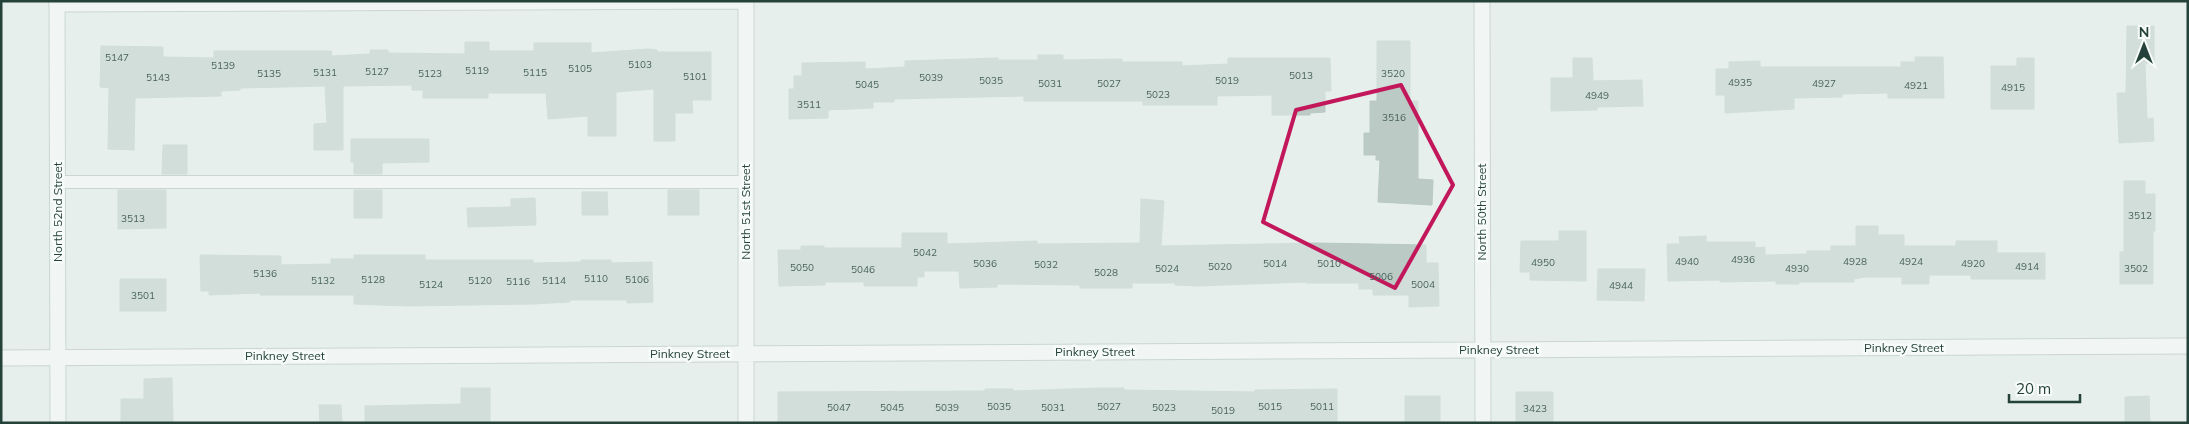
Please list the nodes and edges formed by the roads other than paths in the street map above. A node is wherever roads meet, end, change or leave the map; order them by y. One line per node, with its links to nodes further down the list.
1 (744, 1): 3 (street); 5 (street, North 51st Street)
2 (1482, 1): 7 (street, North 50th Street)
3 (58, 3): 4 (street, North 52nd Street)
4 (58, 182): 5 (lane); 9 (street, North 52nd Street)
5 (746, 182): 8 (street, North 51st Street)
6 (2188, 346): 7 (street, Pinkney Street)
7 (1482, 350): 8 (street, Pinkney Street); 13 (street, North 50th Street)
8 (746, 354): 9 (street, Pinkney Street); 12 (street, North 51st Street)
9 (58, 357): 10 (street, Pinkney Street); 11 (street, North 52nd Street)
10 (1, 358)
11 (58, 423)
12 (746, 423)
13 (1483, 423)

